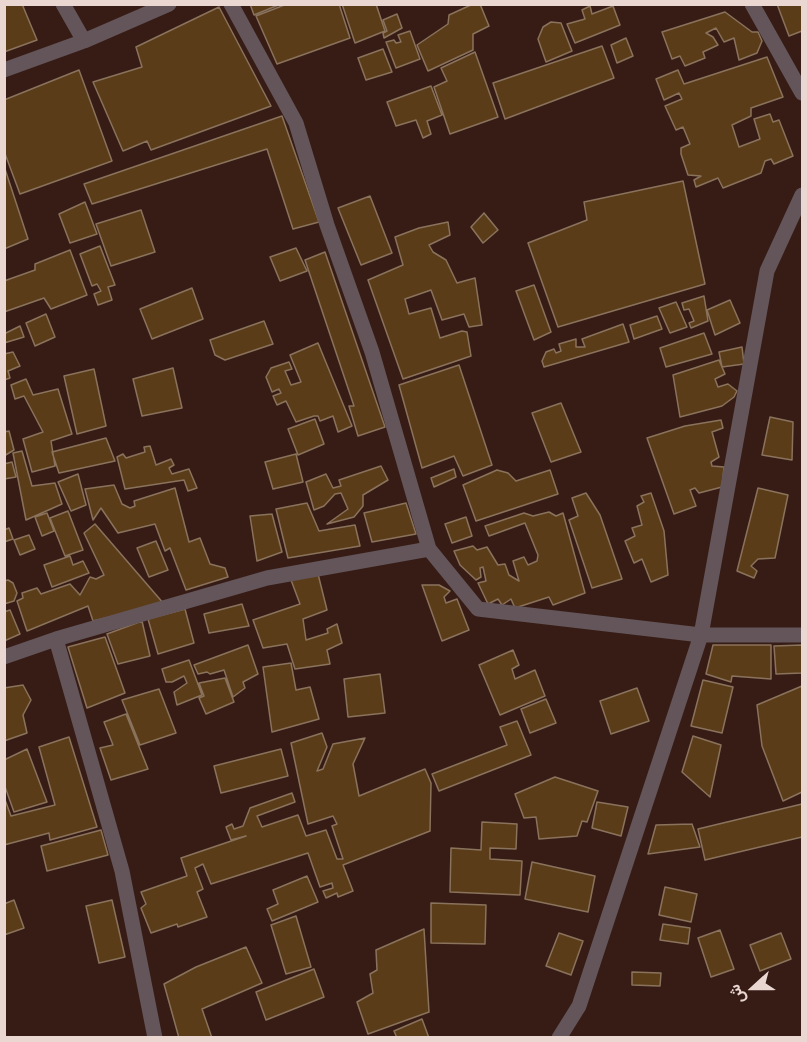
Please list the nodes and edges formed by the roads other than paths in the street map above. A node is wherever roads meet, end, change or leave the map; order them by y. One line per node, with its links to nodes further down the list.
1 (63, 4): 5 (street)
2 (169, 4): 5 (street)
3 (231, 4): 9 (street)
4 (752, 4): 7 (street)
5 (84, 41): 6 (street)
6 (4, 70)
7 (802, 93)
8 (802, 195): 10 (street)
9 (429, 549): 10 (street); 12 (street)
10 (701, 635): 11 (street); 15 (street)
11 (802, 635)
12 (56, 639): 13 (street); 14 (street)
13 (4, 657)
14 (155, 1038)
15 (559, 1038)

